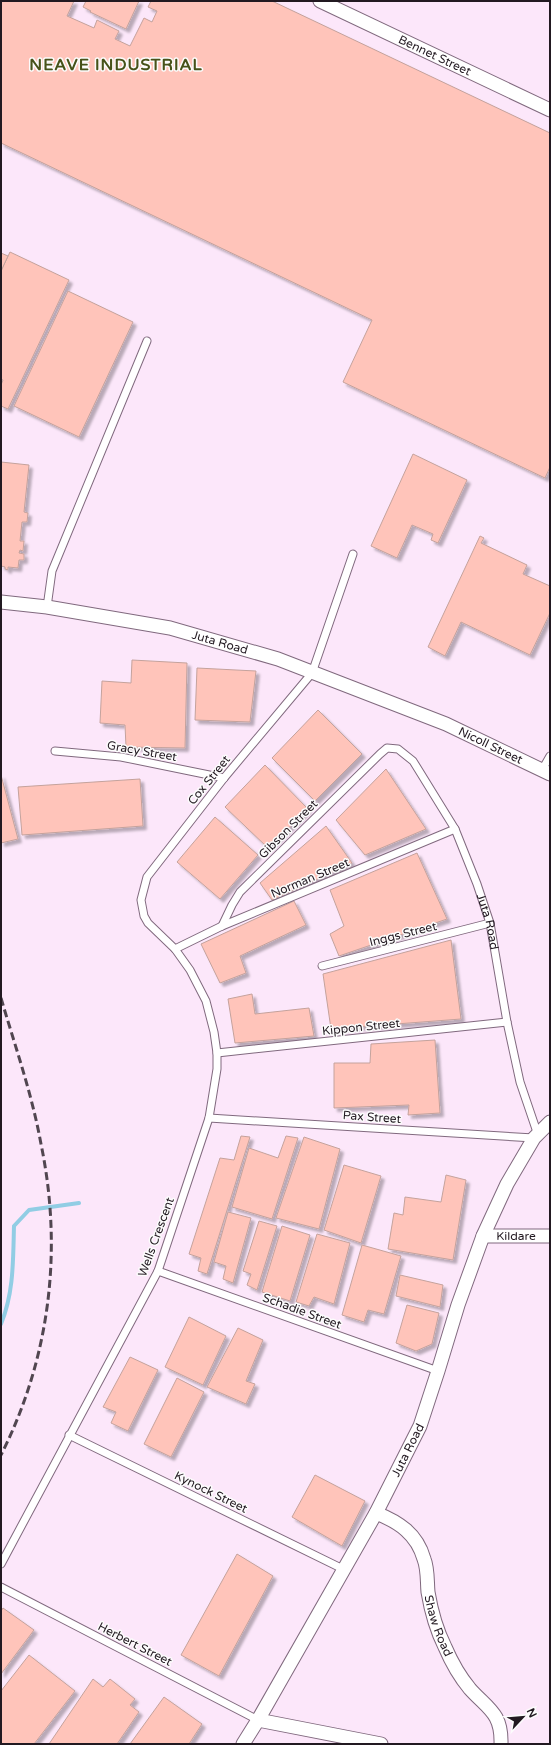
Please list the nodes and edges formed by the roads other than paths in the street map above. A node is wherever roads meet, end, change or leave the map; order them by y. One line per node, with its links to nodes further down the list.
1 (320, 1): 2 (street, Bennet Street)
2 (550, 110)
3 (147, 341): 6 (lane)
4 (352, 554): 7 (lane)
5 (1, 602): 6 (street, Juta Road)
6 (47, 607): 7 (street, Juta Road)
7 (312, 673): 8 (street, Juta Road); 13 (lane, Cox Street)
8 (430, 717): 12 (street, Nicoll Street)
9 (55, 751): 13 (lane, Gracy Street)
10 (380, 754): 14 (lane, Juta Road); 17 (lane, Gibson Street)
11 (550, 756): 12 (lane)
12 (546, 772)
13 (224, 778): 15 (lane, Cox Street)
14 (455, 829): 16 (lane, Juta Road); 17 (lane, Norman Street)
15 (142, 909): 18 (lane, Wells Crescent)
16 (490, 923): 19 (lane, Inggs Street); 20 (lane, Juta Road)
17 (222, 926): 18 (lane, Norman Street)
18 (175, 949): 21 (lane, Wells Crescent)
19 (322, 966)
20 (507, 1022): 21 (lane, Kippon Street); 24 (lane, Juta Road)
21 (217, 1053): 22 (lane, Wells Crescent)
22 (209, 1118): 24 (lane, Pax Street); 27 (lane, Wells Crescent)
23 (550, 1122): 24 (street)
24 (536, 1136): 25 (street, Juta Road)
25 (483, 1236): 26 (street, Kildare); 28 (street, Juta Road)
26 (550, 1236)
27 (158, 1271): 28 (lane, Schadie Street); 29 (lane, Wells Crescent)
28 (438, 1371): 30 (street, Juta Road)
29 (69, 1435): 31 (lane, Wells Crescent); 32 (lane, Kynock Street)
30 (376, 1513): 32 (street, Juta Road); 37 (street, Shaw Road)
31 (1, 1564)
32 (343, 1569): 34 (street, Juta Road)
33 (1, 1587): 34 (lane, Herbert Street)
34 (258, 1720): 35 (street, Juta Road); 36 (street)
35 (243, 1744)
36 (381, 1744)
37 (501, 1744)

